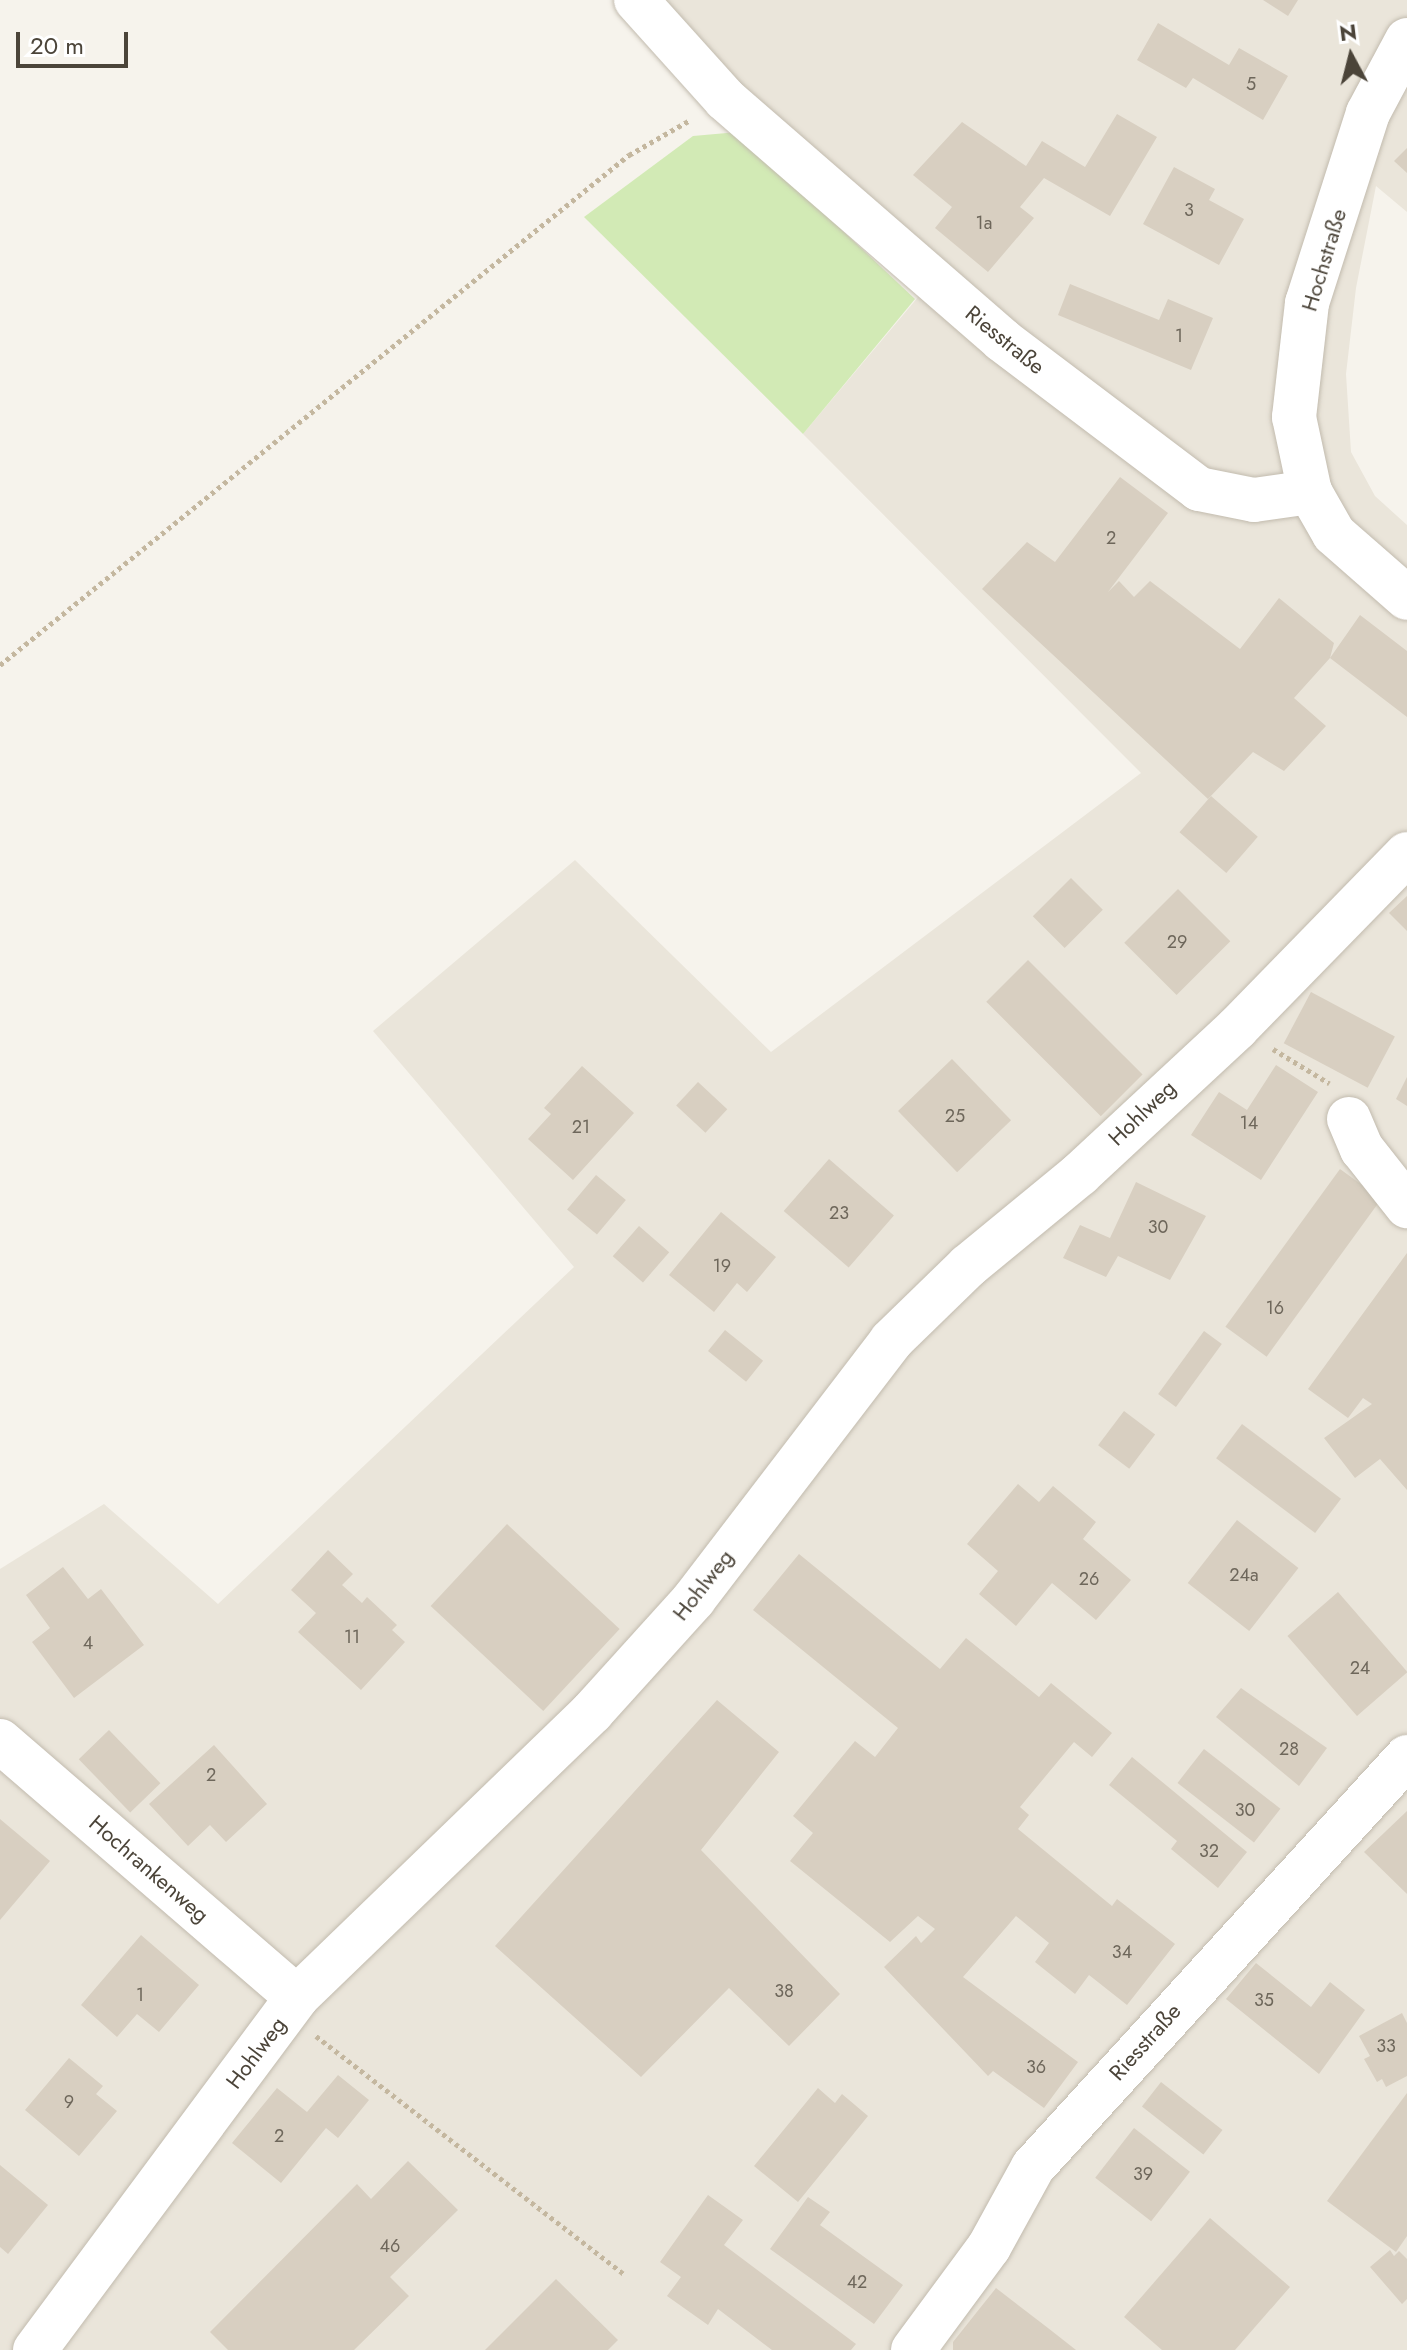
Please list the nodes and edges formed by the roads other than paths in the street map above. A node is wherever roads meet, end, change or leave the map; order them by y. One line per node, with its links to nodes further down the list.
1 (636, 0): 3 (street, Riesstraße)
2 (1407, 40): 3 (street, Hochstraße)
3 (1310, 492): 4 (street)
4 (1407, 598)
5 (1407, 854): 10 (street, Hohlweg)
6 (1349, 1119): 7 (street)
7 (1407, 1206)
8 (0, 1741): 10 (street, Hochrankenweg)
9 (1407, 1757): 12 (street, Riesstraße)
10 (297, 1997): 11 (street, Hohlweg)
11 (35, 2350)
12 (913, 2350)

